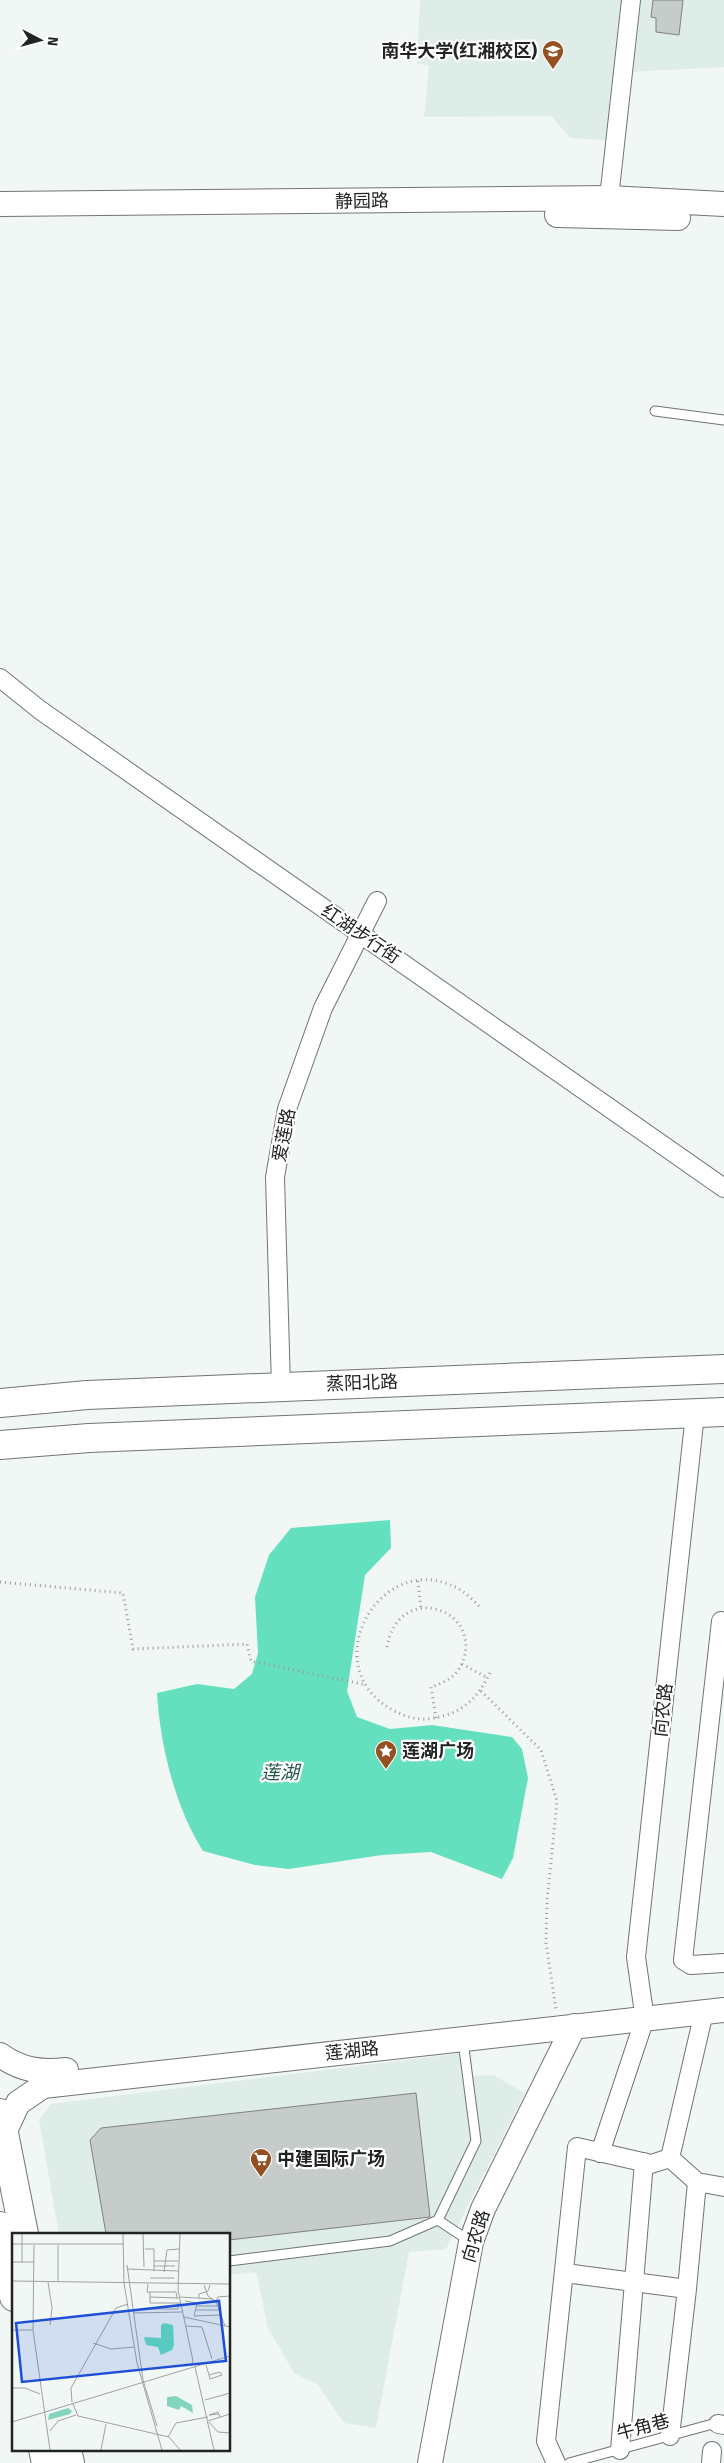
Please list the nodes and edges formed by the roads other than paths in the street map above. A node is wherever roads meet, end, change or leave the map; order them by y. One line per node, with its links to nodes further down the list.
1 (631, 0): 2 (street)
2 (610, 198): 3 (street, 静园路); 4 (street, 静园路)
3 (0, 204)
4 (724, 204)
5 (0, 217): 6 (street, 静园路)
6 (724, 220)
7 (654, 411): 8 (lane)
8 (724, 420)
9 (0, 678): 11 (street, 红湖步行街)
10 (377, 901): 11 (street, 爱莲路)
11 (360, 934): 12 (street, 红湖步行街); 14 (street, 爱莲路)
12 (724, 1188)
13 (724, 1368): 14 (main road, 蒸阳北路)
14 (281, 1387): 15 (main road, 蒸阳北路)
15 (0, 1403)
16 (724, 1412): 17 (main road)
17 (695, 1414): 18 (main road); 23 (street, 向农路)
18 (0, 1445)
19 (721, 1621): 20 (street)
20 (724, 1963)
21 (724, 1999): 23 (street, 莲湖路)
22 (714, 2011): 23 (street, 莲湖路); 29 (street)
23 (644, 2012): 24 (street, 莲湖路); 28 (street)
24 (565, 2021): 25 (street, 莲湖路); 26 (street, 莲湖路); 36 (street, 向农路)
25 (463, 2038): 27 (street, 莲湖路); 33 (lane)
26 (0, 2055)
27 (2, 2123): 35 (main road)
28 (600, 2153): 30 (street); 38 (street)
29 (670, 2158): 30 (street); 31 (street)
30 (644, 2162): 39 (street)
31 (697, 2182): 32 (street); 41 (street)
32 (724, 2187)
33 (438, 2220): 36 (lane); 37 (lane)
34 (0, 2226): 40 (main road)
35 (24, 2233)
36 (471, 2242): 49 (street, 向农路)
37 (230, 2261)
38 (565, 2273): 39 (street); 50 (street)
39 (635, 2282): 41 (street); 46 (street)
40 (12, 2287)
41 (687, 2289): 43 (street)
42 (722, 2423): 43 (lane, 牛角巷)
43 (670, 2436): 46 (lane, 牛角巷)
44 (43, 2450): 47 (main road)
45 (67, 2450): 48 (main road)
46 (620, 2450): 51 (lane, 牛角巷)
47 (46, 2463)
48 (70, 2463)
49 (430, 2463)
50 (556, 2463)
51 (569, 2463)

